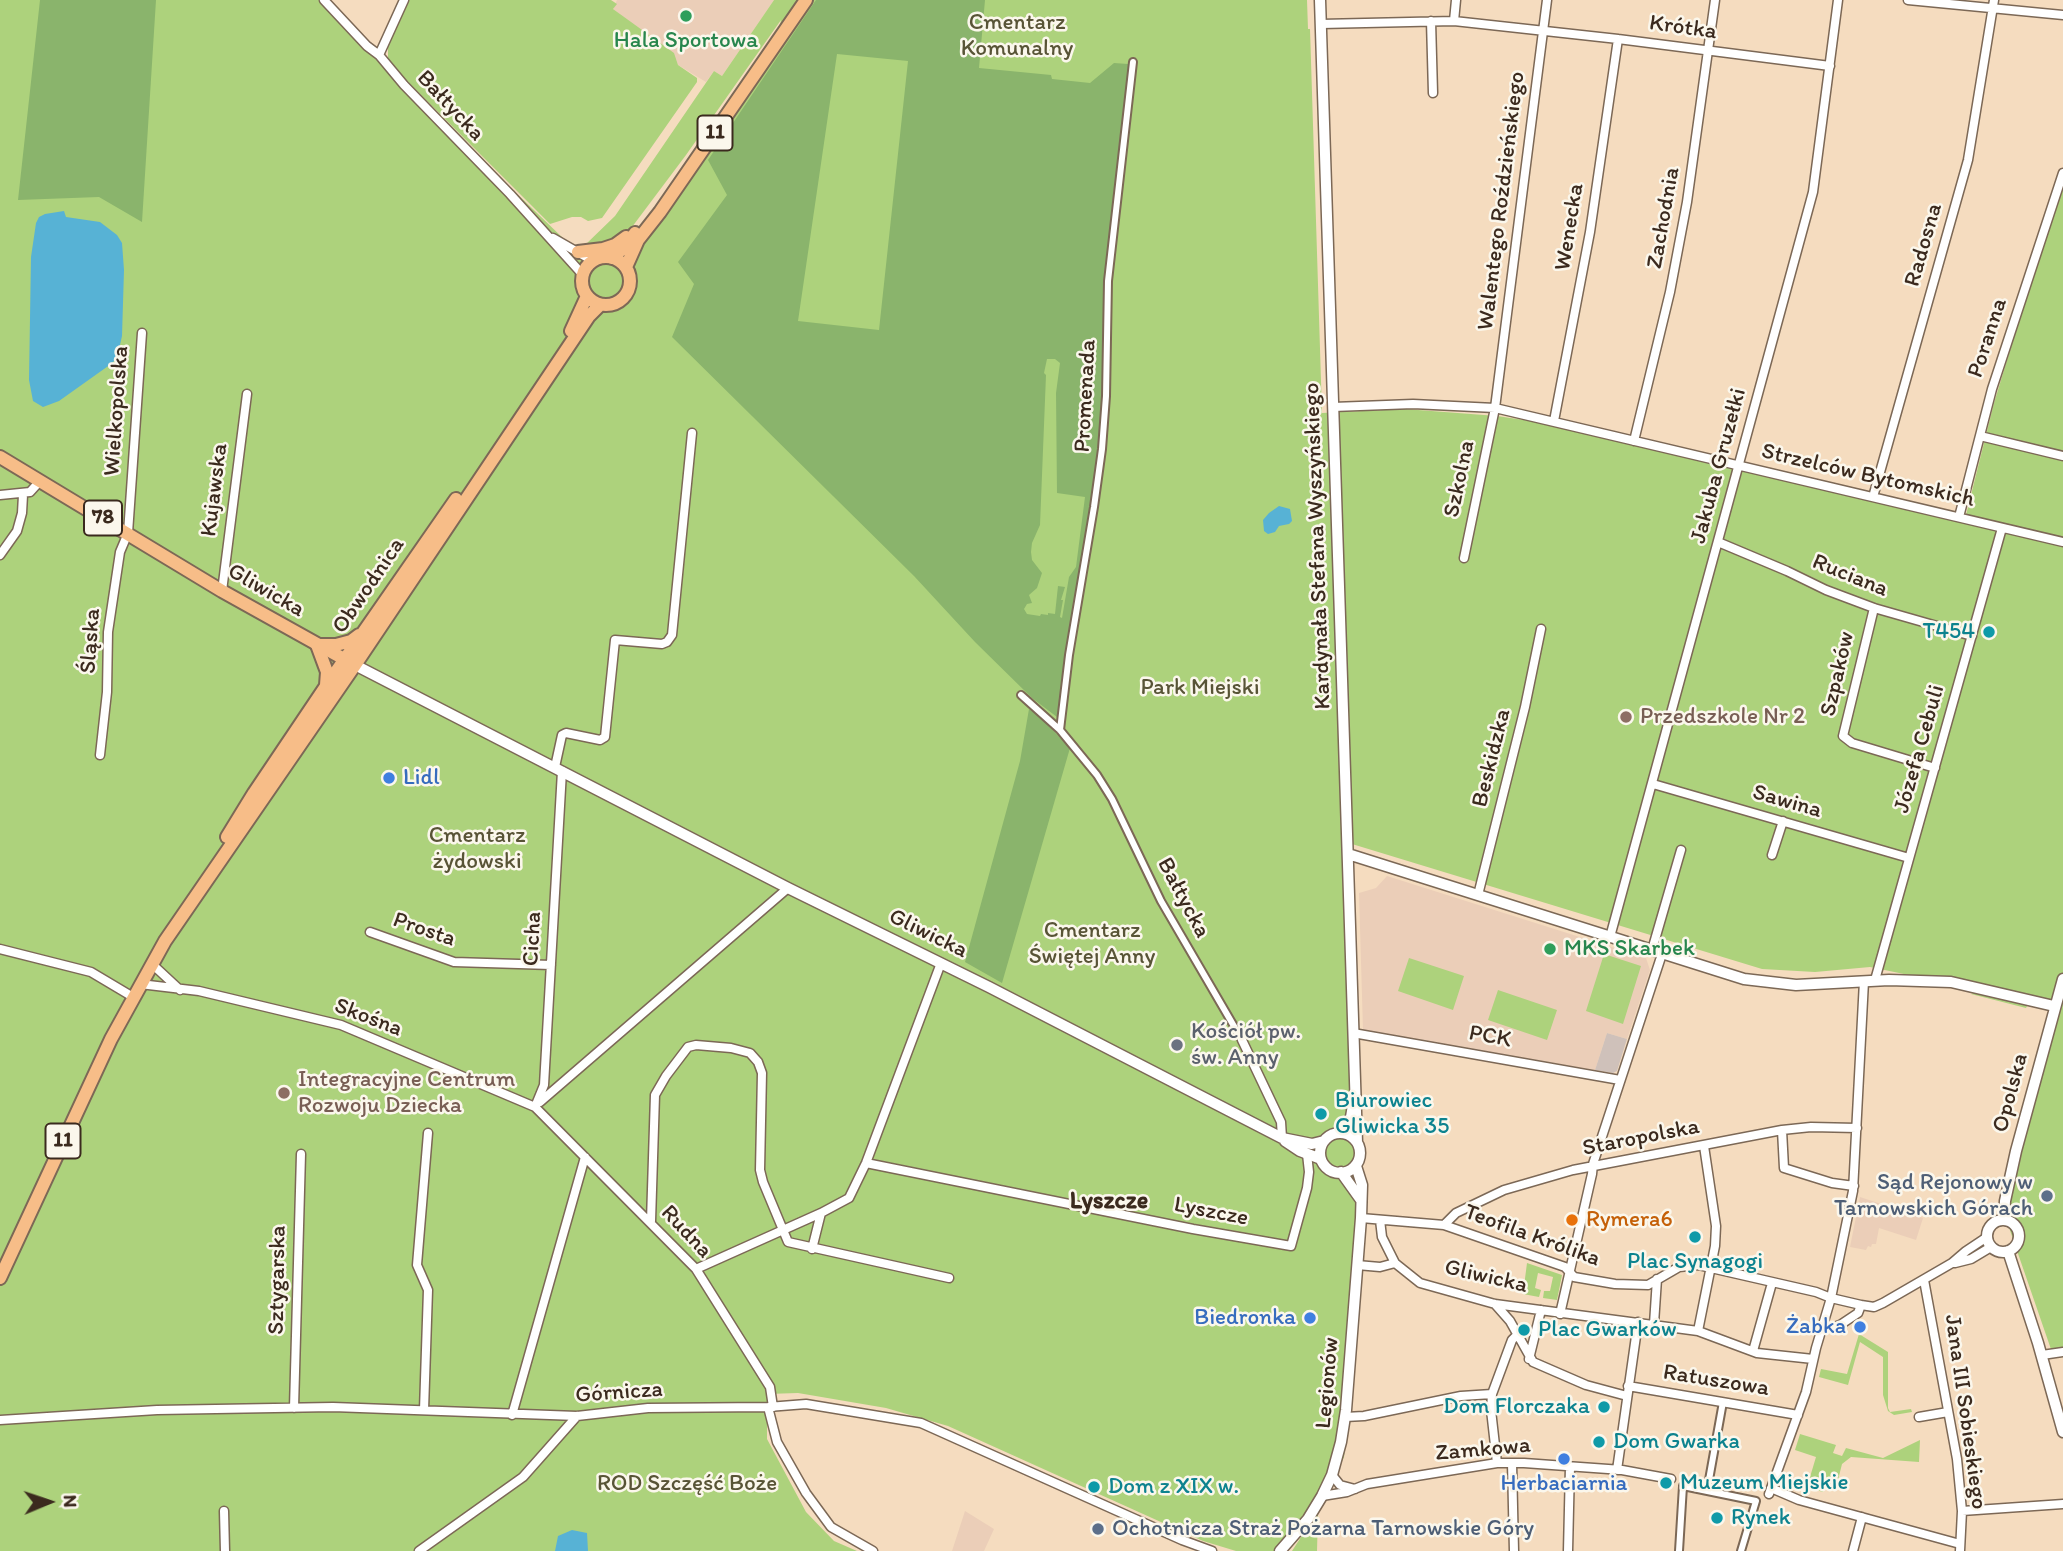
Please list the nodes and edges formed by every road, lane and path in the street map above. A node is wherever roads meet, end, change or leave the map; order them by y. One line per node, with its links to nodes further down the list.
1 (324, 0): 19 (street, Bałtycka)
2 (404, 0): 19 (street)
3 (799, 0): 24 (main road, 11)
4 (806, 0): 29 (main road, 11)
5 (1320, 0): 15 (street, Kardynała Stefana Wyszyńskiego)
6 (1456, 0): 13 (street)
7 (1547, 0): 16 (street, Walentego Roździeńskiego)
8 (1715, 0): 18 (street, Zachodnia)
9 (1838, 0): 21 (street, Jakuba Gruzełki)
10 (1908, 0): 11 (street)
11 (1993, 4): 12 (street); 47 (street, Radosna)
12 (2063, 15)
13 (1454, 21): 14 (street, Krótka); 16 (street, Krótka)
14 (1431, 22): 15 (street, Krótka); 22 (street)
15 (1321, 24): 35 (street, Kardynała Stefana Wyszyńskiego)
16 (1543, 30): 17 (street, Krótka); 36 (street, Walentego Roździeńskiego)
17 (1618, 39): 18 (street, Krótka); 37 (street, Wenecka)
18 (1709, 52): 21 (street, Krótka); 40 (street, Zachodnia)
19 (379, 55): 25 (street, Bałtycka)
20 (1133, 62): 64 (street, Promenada)
21 (1830, 66): 43 (street, Jakuba Gruzełki)
22 (1433, 93)
23 (2063, 173): 39 (street, Poranna)
24 (638, 229): 26 (main road); 27 (main road, 11)
25 (550, 237): 26 (street, Bałtycka); 30 (street, Bałtycka)
26 (578, 252): 28 (street, Bałtycka)
27 (612, 258): 28 (main road); 29 (main road)
28 (593, 261): 30 (main road)
29 (626, 267): 32 (main road)
30 (583, 275): 31 (main road)
31 (587, 296): 32 (main road); 58 (main road, Obwodnica / 11)
32 (600, 304): 61 (main road, Obwodnica / 11)
33 (142, 333): 50 (street, Wielkopolska)
34 (247, 394): 55 (street, Kujawska)
35 (1333, 407): 36 (street, Strzelców Bytomskich); 71 (street, Kardynała Stefana Wyszyńskiego)
36 (1495, 408): 37 (street, Strzelców Bytomskich); 54 (street, Szkolna)
37 (1554, 421): 40 (street, Strzelców Bytomskich)
38 (692, 433): 67 (street)
39 (1980, 436): 41 (street); 48 (street, Poranna)
40 (1634, 441): 43 (street, Strzelców Bytomskich)
41 (2063, 456)
42 (0, 457): 44 (main road, Gliwicka / 78)
43 (1738, 466): 47 (street, Strzelców Bytomskich); 51 (street, Jakuba Gruzełki)
44 (40, 481): 46 (street); 50 (main road, Gliwicka / 78)
45 (0, 495): 46 (street)
46 (23, 495): 53 (street)
47 (1873, 497): 48 (street, Strzelców Bytomskich)
48 (1959, 517): 49 (street, Strzelców Bytomskich)
49 (2002, 528): 52 (street, Strzelców Bytomskich); 59 (street, Józefa Cebuli)
50 (128, 533): 55 (main road, Gliwicka / 78); 65 (street, Śląska)
51 (1718, 542): 56 (street, Ruciana); 68 (street, Jakuba Gruzełki)
52 (2063, 542)
53 (0, 555)
54 (1464, 558)
55 (222, 591): 60 (main road, Gliwicka / 78)
56 (1874, 608): 59 (street, Ruciana); 66 (street, Szpaków)
57 (1541, 629): 75 (street, Beskidzka)
58 (363, 632): 60 (main road); 61 (main road, Obwodnica / 11)
59 (1972, 636): 66 (street, Józefa Cebuli)
60 (317, 645): 61 (main road, Gliwicka / 78); 62 (main road)
61 (349, 662): 62 (main road, Obwodnica / 11); 67 (street, Gliwicka); 76 (main road, Obwodnica / 11)
62 (326, 686): 76 (main road, Obwodnica / 11)
63 (1021, 695): 64 (street, Bałtycka)
64 (1060, 730): 92 (street, Bałtycka)
65 (100, 755)
66 (1935, 768): 73 (street, Józefa Cebuli)
67 (559, 769): 74 (street, Gliwicka); 83 (street, Cicha)
68 (1653, 784): 69 (street, Sawina); 78 (street, Jakuba Gruzełki)
69 (1783, 821): 72 (street); 73 (street, Sawina)
70 (1681, 850): 80 (street)
71 (1348, 854): 75 (street); 91 (street, Kardynała Stefana Wyszyńskiego)
72 (1772, 855)
73 (1909, 858): 86 (street, Józefa Cebuli)
74 (788, 888): 81 (street, Gliwicka); 95 (street)
75 (1478, 895): 78 (street)
76 (190, 902): 82 (main road, Obwodnica / 11)
77 (370, 932): 83 (street, Prosta)
78 (1610, 937): 80 (street)
79 (0, 949): 89 (street)
80 (1657, 952): 85 (street); 93 (street)
81 (941, 963): 100 (street, Gliwicka); 108 (street)
82 (152, 964): 87 (main road, Obwodnica / 11); 88 (street)
83 (551, 965): 95 (street, Cicha)
84 (2063, 979): 90 (street, Opolska)
85 (1864, 981): 86 (street); 96 (street)
86 (1875, 981): 90 (street)
87 (141, 984): 88 (street, Skośna); 89 (main road, Obwodnica / 11)
88 (180, 989): 95 (street, Skośna)
89 (133, 997): 129 (main road, Obwodnica / 11)
90 (2054, 1006): 117 (street, Opolska)
91 (1353, 1033): 93 (street, PCK); 94 (street, Kardynała Stefana Wyszyńskiego)
92 (1242, 1040): 100 (street, Bałtycka)
93 (1620, 1080): 110 (street)
94 (1355, 1090): 99 (street, Kardynała Stefana Wyszyńskiego); 102 (street, Kardynała Stefana Wyszyńskiego)
95 (535, 1107): 106 (street, Rudna)
96 (1857, 1128): 97 (street, Staropolska); 112 (street)
97 (1782, 1130): 103 (street, Staropolska); 112 (street)
98 (428, 1133): 155 (street)
99 (1342, 1133): 101 (street); 102 (street)
100 (1282, 1138): 101 (street, Gliwicka); 105 (street, Gliwicka)
101 (1324, 1141): 107 (street)
102 (1357, 1142): 109 (street)
103 (1704, 1146): 110 (street, Staropolska); 126 (street)
104 (300, 1154): 154 (street, Sztygarska)
105 (1307, 1154): 107 (street, Gliwicka); 108 (street, Lyszcze)
106 (585, 1157): 118 (street, Rudna); 157 (street)
107 (1321, 1159): 111 (street)
108 (866, 1163): 114 (street)
109 (1356, 1166): 111 (street); 113 (street, Legionów)
110 (1592, 1167): 119 (street, Staropolska); 128 (street)
111 (1341, 1172): 113 (street)
112 (1854, 1186): 134 (street)
113 (1361, 1200): 115 (street, Legionów)
114 (821, 1213): 120 (street); 122 (street)
115 (1361, 1218): 116 (street); 125 (street, Legionów)
116 (1380, 1220): 119 (street, Teofila Królika); 124 (street)
117 (2004, 1220): 121 (street); 123 (street)
118 (650, 1221): 120 (street); 127 (street, Rudna)
119 (1444, 1225): 128 (street, Teofila Królika)
120 (782, 1231): 122 (street); 127 (street)
121 (1989, 1242): 123 (street); 132 (street)
122 (812, 1249): 130 (street)
123 (2008, 1251): 146 (street)
124 (1395, 1264): 125 (street); 135 (street, Gliwicka)
125 (1357, 1265): 160 (street, Legionów)
126 (1711, 1267): 131 (street, Teofila Królika); 133 (street, Teofila Królika); 142 (street)
127 (696, 1269): 153 (street, Rudna)
128 (1570, 1273): 131 (street, Teofila Królika); 138 (street)
129 (0, 1278)
130 (949, 1278)
131 (1657, 1279): 140 (street)
132 (1924, 1280): 136 (street); 156 (street, Jana III Sobieskiego)
133 (1772, 1283): 134 (street, Teofila Królika); 144 (street)
134 (1830, 1298): 136 (street); 141 (street)
135 (1494, 1304): 137 (street, Gliwicka); 143 (street)
136 (1861, 1305): 141 (street)
137 (1541, 1310): 138 (street); 147 (street, Gliwicka)
138 (1560, 1314): 139 (street)
139 (1638, 1322): 140 (street); 149 (street)
140 (1654, 1324): 142 (street)
141 (1823, 1326): 148 (street)
142 (1698, 1331): 144 (street)
143 (1518, 1334): 147 (street); 150 (street)
144 (1753, 1351): 148 (street)
145 (2063, 1352): 146 (street)
146 (2042, 1354): 163 (street)
147 (1529, 1359): 151 (street)
148 (1813, 1359): 158 (street)
149 (1628, 1386): 151 (street); 152 (street, Ratuszowa)
150 (1492, 1394): 160 (street); 164 (street)
151 (1627, 1396): 167 (street)
152 (1723, 1402): 158 (street, Ratuszowa); 172 (street)
153 (771, 1407): 159 (street, Górnicza); 183 (street, Rudna); 184 (street, Górnicza)
154 (294, 1408): 155 (street, Górnicza); 162 (street, Górnicza)
155 (424, 1410): 157 (street, Górnicza)
156 (1948, 1412): 161 (street); 178 (street, Jana III Sobieskiego)
157 (512, 1415): 159 (street, Górnicza)
158 (1798, 1415): 173 (street)
159 (577, 1416): 182 (street)
160 (1345, 1417): 168 (street, Legionów)
161 (1919, 1417)
162 (0, 1420)
163 (2063, 1432)
164 (1497, 1463): 165 (street, Zamkowa); 171 (street, Zamkowa)
165 (1512, 1463): 166 (street, Zamkowa); 186 (street)
166 (1570, 1466): 167 (street, Zamkowa); 187 (street)
167 (1617, 1470): 169 (street)
168 (1332, 1475): 171 (street); 174 (street, Legionów)
169 (1671, 1479): 170 (street)
170 (1683, 1486): 172 (street); 188 (street)
171 (1355, 1489): 174 (street, Zamkowa)
172 (1707, 1491): 175 (street)
173 (1770, 1491): 175 (street); 179 (street)
174 (1322, 1496): 185 (street, Legionów)
175 (1756, 1501): 189 (street)
176 (2063, 1503): 178 (street)
177 (224, 1511): 181 (street)
178 (1962, 1511): 180 (street, Jana III Sobieskiego)
179 (1862, 1517): 180 (street); 190 (street)
180 (1960, 1547)
181 (225, 1551)
182 (419, 1551)
183 (873, 1551)
184 (1212, 1551)
185 (1280, 1551)
186 (1514, 1551)
187 (1568, 1551)
188 (1679, 1551)
189 (1741, 1551)
190 (1853, 1551)

